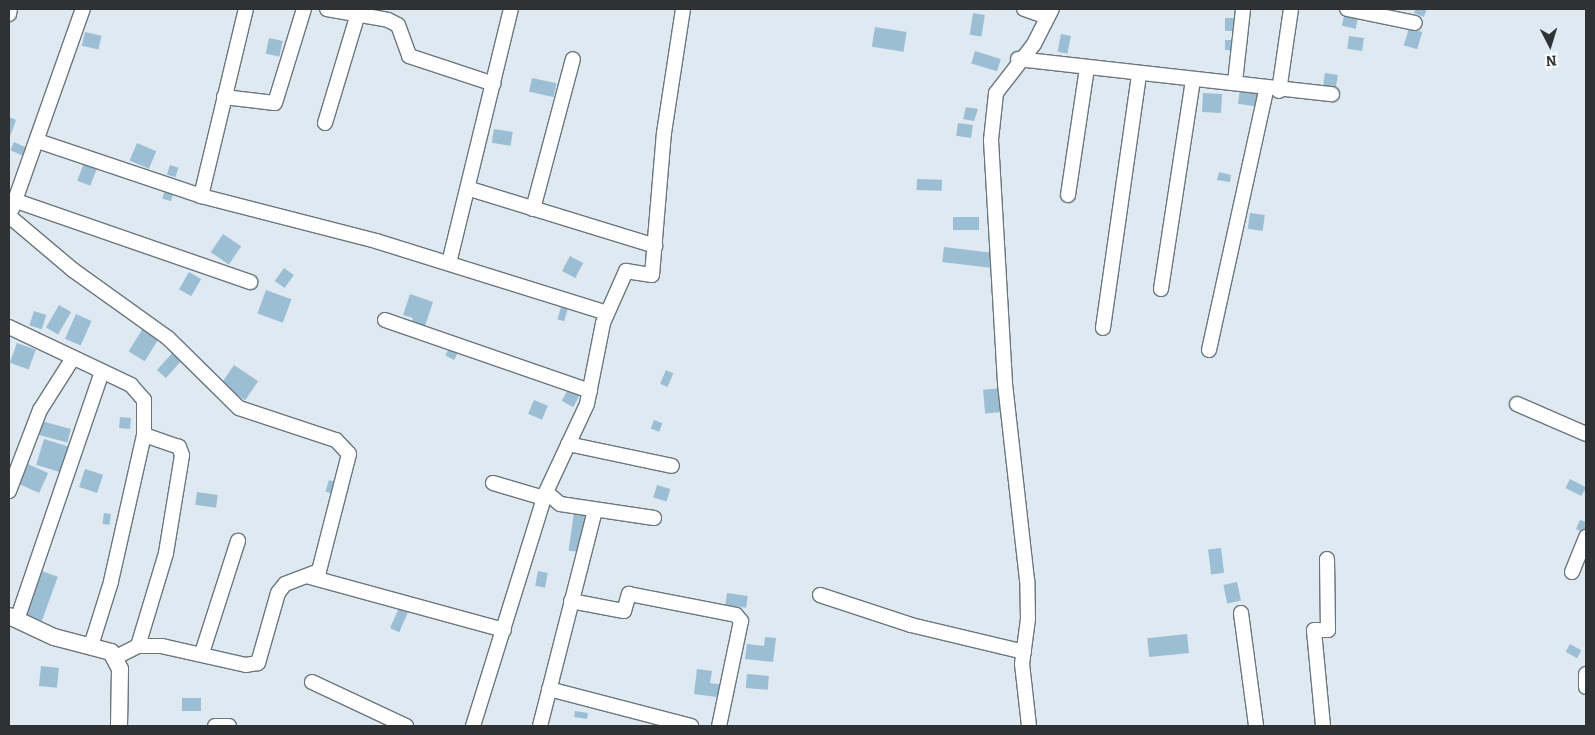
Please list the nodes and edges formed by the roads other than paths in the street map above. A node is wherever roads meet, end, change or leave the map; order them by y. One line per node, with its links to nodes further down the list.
1 (10, 9): 13 (street)
2 (83, 9): 27 (street)
3 (246, 9): 25 (street)
4 (304, 9): 25 (street)
5 (327, 9): 14 (street)
6 (511, 9): 22 (street)
7 (683, 9): 34 (street)
8 (1024, 9): 12 (street)
9 (1242, 9): 21 (street)
10 (1291, 9): 23 (street)
11 (1347, 9): 15 (street)
12 (1050, 13): 17 (street)
13 (9, 14)
14 (358, 14): 22 (street); 26 (street)
15 (1414, 23)
16 (573, 59): 32 (street)
17 (1018, 59): 18 (street); 68 (street)
18 (1086, 68): 19 (street); 29 (street)
19 (1138, 75): 20 (street); 41 (street)
20 (1193, 79): 21 (street); 37 (street)
21 (1235, 82): 23 (street)
22 (494, 84): 28 (street)
23 (1273, 89): 24 (street); 42 (street)
24 (1332, 94)
25 (224, 97): 30 (street)
26 (325, 123)
27 (38, 141): 30 (street); 31 (street)
28 (470, 189): 32 (street); 35 (street)
29 (1068, 195)
30 (201, 196): 35 (street)
31 (16, 201): 33 (street); 36 (street)
32 (533, 209): 34 (street)
33 (9, 215): 60 (street)
34 (655, 246): 38 (street)
35 (449, 263): 38 (street)
36 (250, 282)
37 (1161, 289)
38 (607, 313): 45 (street)
39 (385, 320): 45 (street)
40 (9, 327): 43 (street)
41 (1103, 328)
42 (1209, 350)
43 (73, 358): 44 (street); 52 (street)
44 (102, 372): 47 (street); 64 (street)
45 (590, 391): 49 (street)
46 (1517, 404): 48 (street)
47 (144, 434): 66 (street); 67 (street)
48 (1586, 434)
49 (568, 444): 50 (street); 53 (street)
50 (672, 466)
51 (493, 483): 53 (street)
52 (9, 491)
53 (545, 495): 54 (street); 65 (street)
54 (595, 510): 55 (street); 62 (street)
55 (654, 518)
56 (1586, 537): 59 (street)
57 (238, 540): 69 (street)
58 (1327, 559): 85 (street)
59 (1572, 572)
60 (310, 577): 65 (street); 69 (street)
61 (820, 595): 68 (street)
62 (571, 601): 74 (street); 82 (street)
63 (1242, 613): 84 (street)
64 (13, 618): 66 (street)
65 (504, 630): 79 (street)
66 (90, 646): 70 (street)
67 (138, 646): 69 (street); 70 (street)
68 (1024, 652): 83 (street)
69 (202, 653)
70 (116, 657): 75 (street)
71 (1586, 674): 73 (street)
72 (312, 682): 78 (street)
73 (1586, 686)
74 (549, 688): 80 (street); 81 (street)
75 (119, 726)
76 (215, 726): 77 (street)
77 (229, 726)
78 (406, 726)
79 (472, 726)
80 (540, 726)
81 (691, 726)
82 (719, 726)
83 (1029, 726)
84 (1256, 726)
85 (1323, 726)

